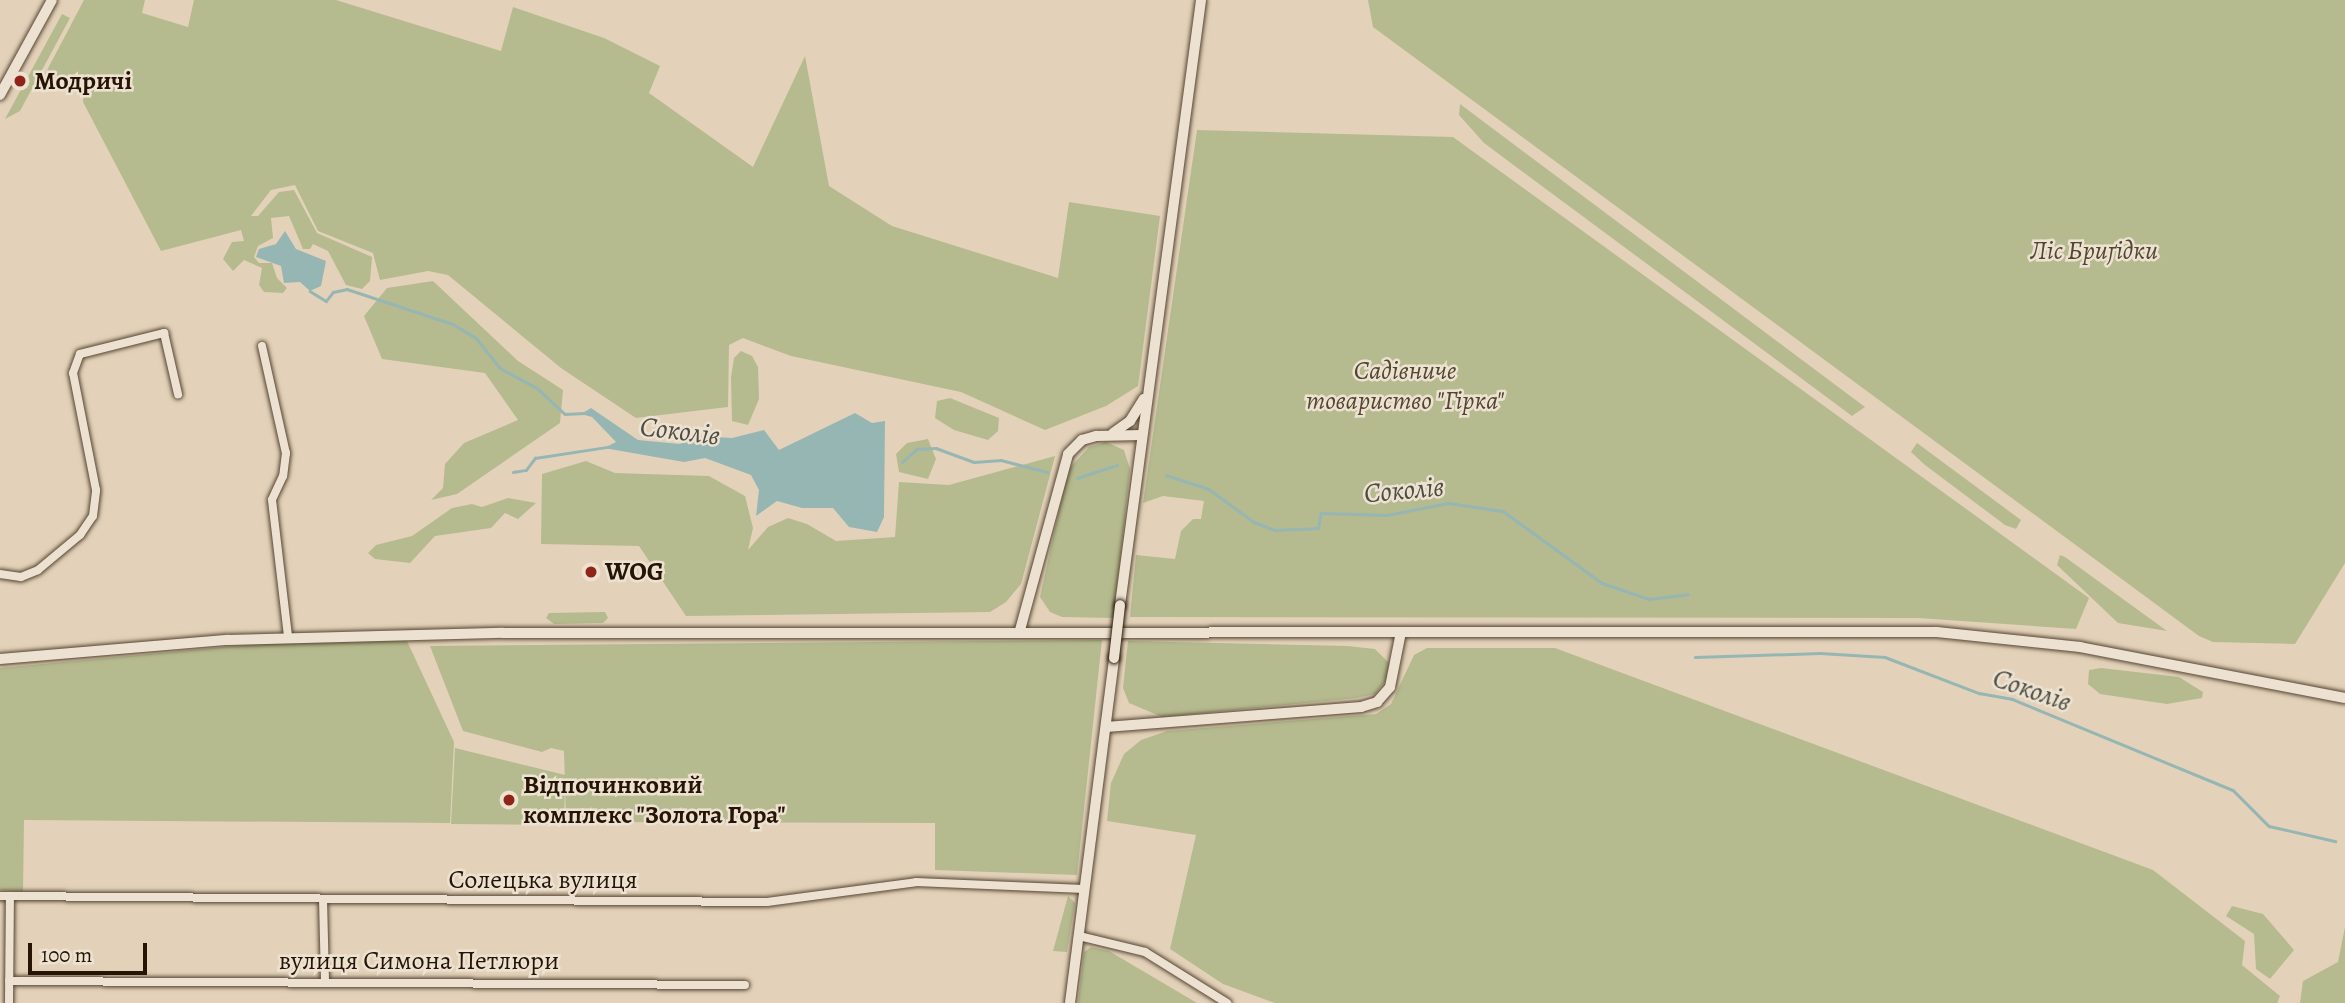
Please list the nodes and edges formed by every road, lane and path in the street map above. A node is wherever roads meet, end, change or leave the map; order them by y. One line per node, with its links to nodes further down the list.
1 (52, 0): 3 (main road)
2 (1202, 0): 5 (main road)
3 (0, 95)
4 (261, 346): 12 (street)
5 (1148, 390): 7 (main road); 8 (main road)
6 (178, 394): 9 (street)
7 (1112, 434): 8 (main road); 10 (main road)
8 (1142, 435): 15 (main road, bridge)
9 (0, 574)
10 (1020, 630): 11 (main road); 12 (main road)
11 (1401, 632): 14 (main road); 15 (main road)
12 (288, 636): 13 (main road)
13 (0, 659)
14 (2345, 698)
15 (1106, 727): 16 (main road)
16 (1084, 889): 19 (street, Солецька вулиця); 20 (main road)
17 (0, 896): 18 (street, Солецька вулиця)
18 (10, 897): 19 (street, Солецька вулиця); 21 (street)
19 (323, 899): 22 (street)
20 (1079, 936): 25 (main road); 26 (street)
21 (9, 981): 22 (street, вулиця Симона Петлюри); 24 (street)
22 (325, 982): 23 (street, вулиця Симона Петлюри)
23 (745, 985)
24 (9, 1003)
25 (1070, 1003)
26 (1227, 1003)

